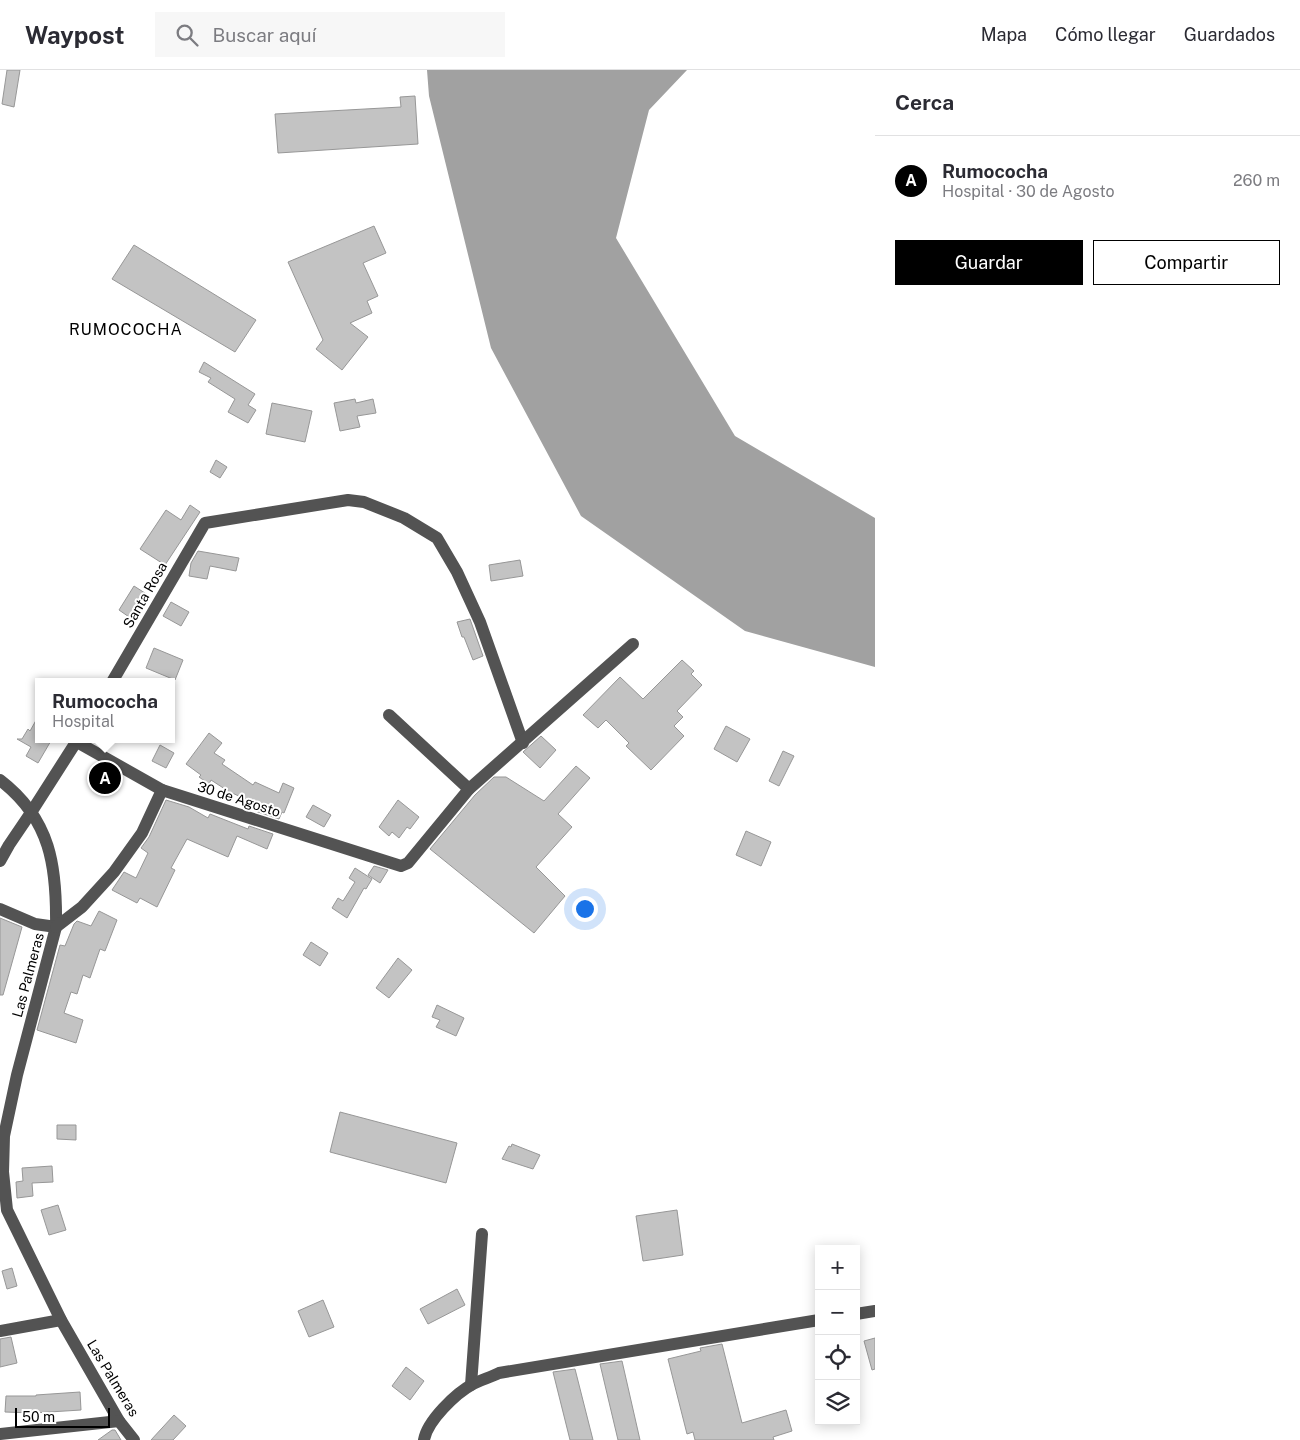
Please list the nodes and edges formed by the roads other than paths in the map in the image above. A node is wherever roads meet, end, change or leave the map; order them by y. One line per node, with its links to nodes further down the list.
1 (633, 644): 6 (street)
2 (114, 678): 6 (street, Santa Rosa)
3 (389, 716): 8 (street)
4 (76, 743): 10 (street)
5 (83, 743): 9 (street, 30 de Agosto)
6 (523, 743): 8 (street)
7 (0, 780): 10 (street)
8 (469, 789): 9 (street, 30 de Agosto)
9 (162, 790): 13 (street, Las Palmeras)
10 (32, 811): 11 (street); 13 (street)
11 (0, 861)
12 (0, 909): 13 (street)
13 (56, 927): 14 (street, Las Palmeras)
14 (2, 1135): 15 (street, Las Palmeras)
15 (4, 1210): 19 (street, Las Palmeras)
16 (482, 1234): 22 (street)
17 (875, 1311): 18 (street)
18 (860, 1313)
19 (61, 1320): 21 (street); 23 (street, Las Palmeras)
20 (815, 1321): 22 (street)
21 (0, 1331)
22 (471, 1385): 26 (street)
23 (119, 1421): 24 (street); 25 (street, Las Palmeras)
24 (0, 1434)
25 (134, 1440)
26 (424, 1440)

